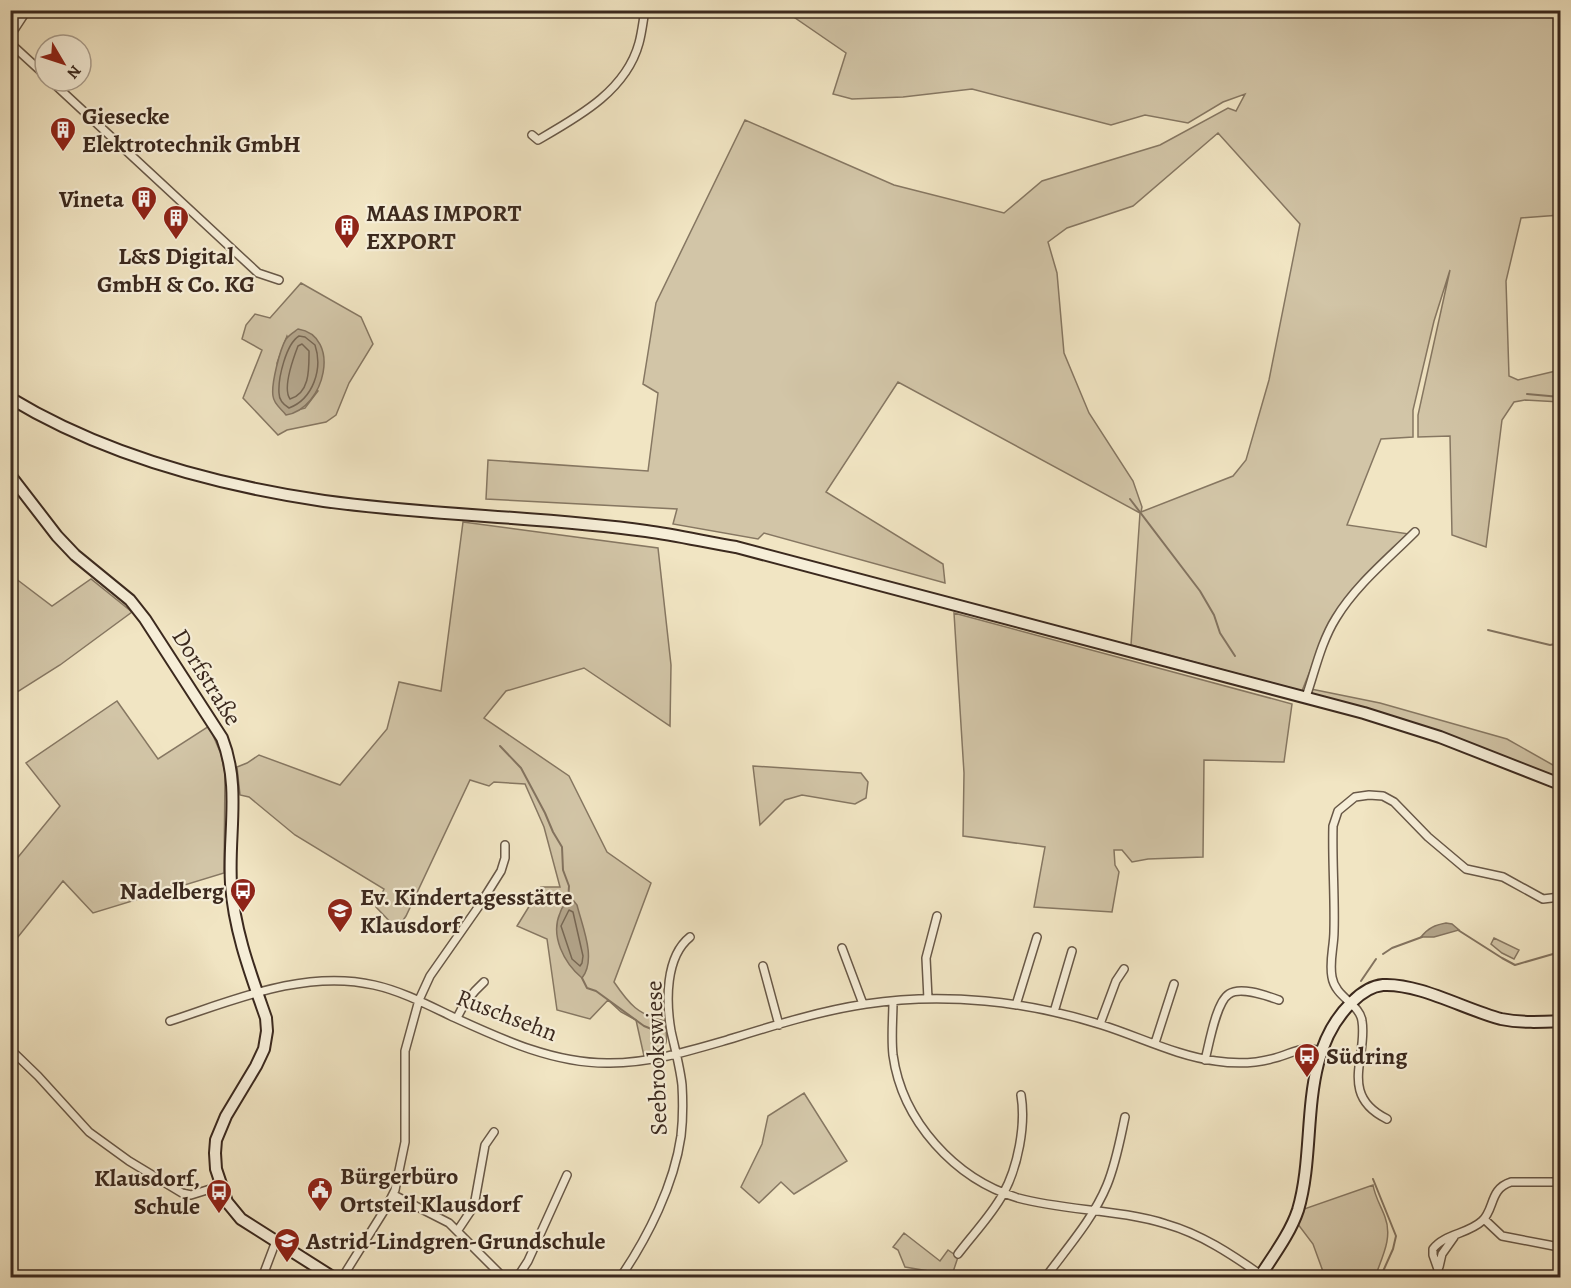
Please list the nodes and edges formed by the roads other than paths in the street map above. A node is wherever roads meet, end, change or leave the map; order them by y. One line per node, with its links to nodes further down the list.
1 (27, 10): 3 (street)
2 (645, 10): 7 (street)
3 (10, 36)
4 (10, 43): 5 (street)
5 (33, 64)
6 (64, 93): 8 (street)
7 (532, 135)
8 (279, 280)
9 (10, 398): 12 (main road)
10 (10, 475): 25 (main road, Dorfstraße)
11 (1415, 532): 12 (street)
12 (1306, 697): 13 (main road)
13 (1560, 784)
14 (505, 845): 27 (street)
15 (1560, 897): 31 (street)
16 (937, 916): 26 (street)
17 (690, 937): 42 (street, Seebrookswiese)
18 (1037, 937): 32 (street)
19 (842, 948): 30 (street)
20 (1072, 951): 33 (street)
21 (763, 966): 38 (street)
22 (1124, 969): 37 (street)
23 (484, 982): 34 (street)
24 (1174, 984): 39 (street)
25 (257, 992): 27 (street, Ruschsehn); 35 (street); 50 (main road, Dorfstraße)
26 (927, 999): 29 (street); 32 (street)
27 (419, 1000): 34 (street, Ruschsehn); 52 (street)
28 (1279, 1000): 43 (street)
29 (893, 1001): 30 (street); 51 (street)
30 (863, 1004): 38 (street, Ruschsehn)
31 (1350, 1004): 36 (main road); 41 (main road); 46 (street)
32 (1016, 1005): 33 (street)
33 (1054, 1012): 37 (street)
34 (456, 1018): 42 (street, Ruschsehn)
35 (170, 1021)
36 (1560, 1021)
37 (1101, 1024): 39 (street)
38 (778, 1025): 42 (street, Ruschsehn)
39 (1155, 1043): 43 (street)
40 (10, 1049): 50 (street)
41 (1321, 1051): 43 (street); 59 (main road)
42 (677, 1055): 65 (street, Seebrookswiese)
43 (1205, 1060)
44 (1021, 1095): 51 (street)
45 (1125, 1117): 53 (street)
46 (1387, 1119)
47 (494, 1132): 55 (street)
48 (567, 1175): 64 (street)
49 (1560, 1182): 54 (street)
50 (220, 1186): 56 (main road, Dorfstraße)
51 (1004, 1192): 53 (street); 58 (street)
52 (394, 1195): 55 (street); 62 (street)
53 (1094, 1210): 59 (street); 66 (street)
54 (1484, 1219): 57 (street); 67 (street)
55 (458, 1230): 63 (street)
56 (276, 1241): 60 (street); 61 (main road, Dorfstraße)
57 (1560, 1249)
58 (958, 1254)
59 (1260, 1276)
60 (262, 1278)
61 (334, 1278)
62 (342, 1278)
63 (504, 1278)
64 (517, 1278)
65 (620, 1278)
66 (1045, 1278)
67 (1441, 1278)

